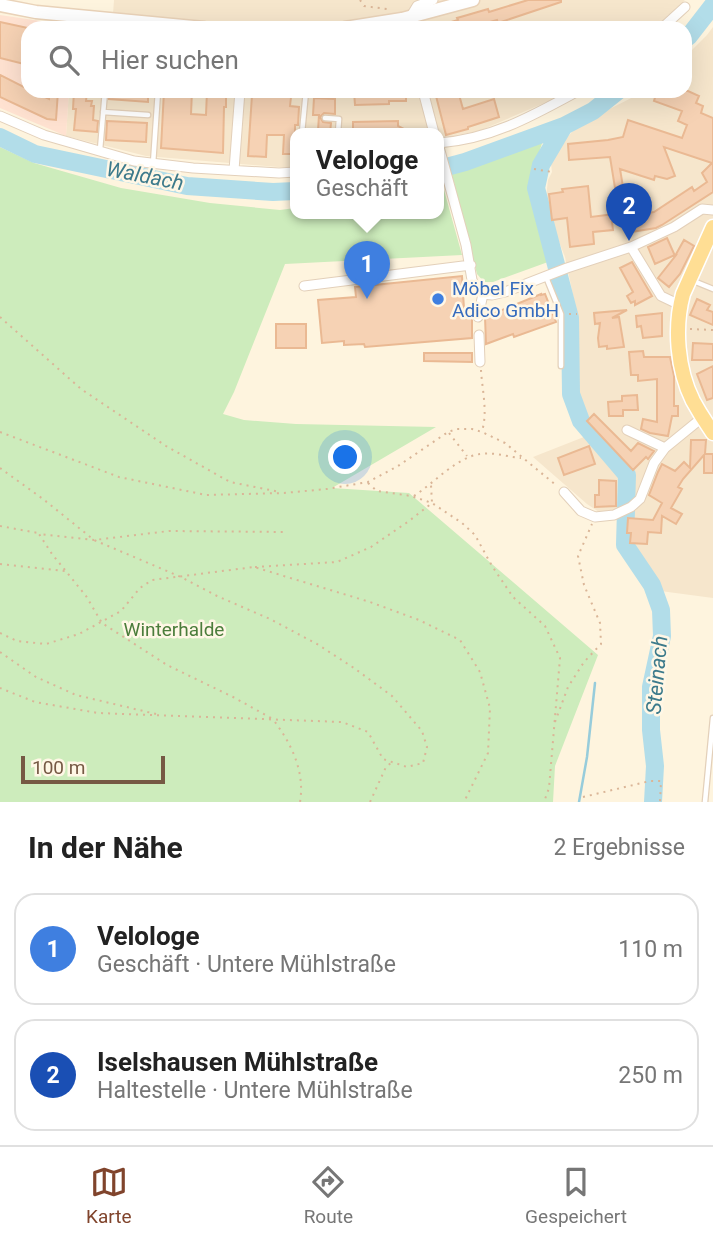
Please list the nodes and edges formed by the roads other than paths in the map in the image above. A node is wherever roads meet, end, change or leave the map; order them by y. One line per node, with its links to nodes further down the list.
1 (433, 0): 6 (street)
2 (473, 0): 6 (main road)
3 (0, 5): 5 (main road)
4 (685, 7): 7 (street)
5 (130, 21)
6 (406, 21)
7 (670, 21)
8 (104, 98): 14 (lane)
9 (158, 98): 23 (lane)
10 (239, 98): 25 (street)
11 (305, 98): 18 (lane)
12 (425, 98): 20 (street)
13 (565, 98): 21 (street)
14 (103, 112): 15 (lane); 22 (lane)
15 (148, 115)
16 (0, 116): 22 (street)
17 (325, 118): 19 (lane)
18 (302, 128)
19 (338, 128)
20 (433, 128)
21 (444, 147)
22 (100, 151): 23 (street)
23 (153, 164): 25 (street)
24 (444, 166): 30 (street)
25 (234, 170): 26 (street)
26 (290, 172)
27 (713, 210): 29 (street)
28 (713, 227): 32 (main road)
29 (631, 247): 31 (street); 36 (street)
30 (471, 265): 33 (street); 35 (street)
31 (549, 275): 35 (street); 40 (lane)
32 (689, 278): 34 (lane); 36 (main road)
33 (304, 286)
34 (713, 289)
35 (483, 294): 37 (street)
36 (680, 305): 41 (main road)
37 (478, 317)
38 (478, 335): 39 (street)
39 (480, 362)
40 (561, 366)
41 (703, 417): 43 (main road); 44 (street)
42 (627, 430): 44 (street)
43 (713, 433)
44 (665, 448): 45 (street)
45 (564, 492)
46 (713, 718): 47 (lane)
47 (705, 802)

